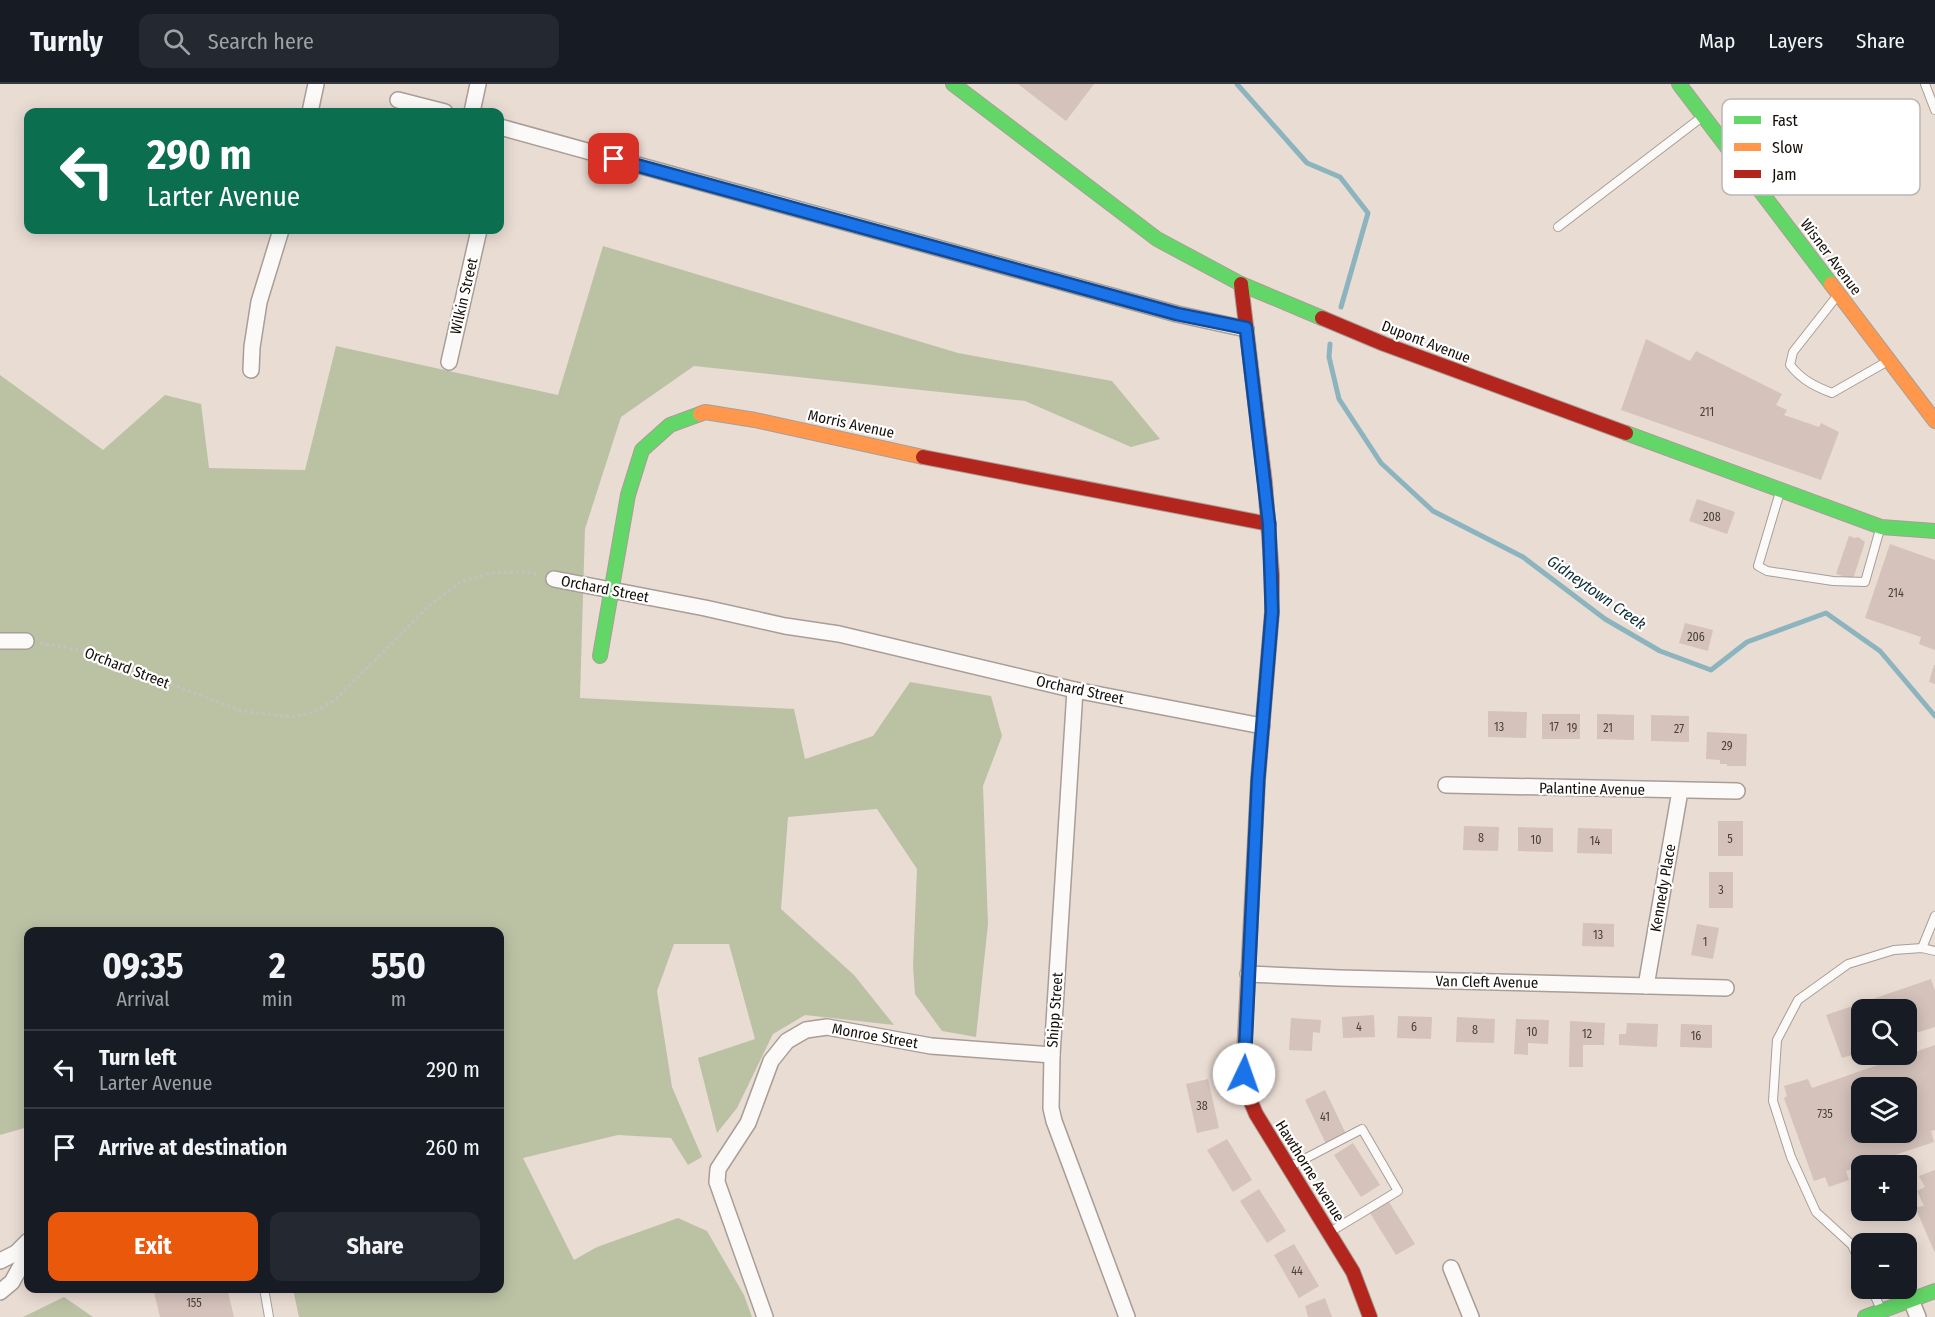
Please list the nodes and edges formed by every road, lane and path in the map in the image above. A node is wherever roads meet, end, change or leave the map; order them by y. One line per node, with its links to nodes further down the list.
1 (316, 84): 7 (street)
2 (478, 84): 9 (street)
3 (954, 84): 18 (street, Dupont Avenue)
4 (1679, 84): 11 (street, Wisner Avenue)
5 (1925, 84): 10 (lane)
6 (398, 100): 8 (street)
7 (311, 108)
8 (429, 108)
9 (473, 108)
10 (1935, 110)
11 (1704, 116): 13 (street, Wisner Avenue); 15 (lane)
12 (504, 132): 20 (street)
13 (1722, 140)
14 (1763, 195): 19 (street, Wisner Avenue)
15 (1558, 227)
16 (280, 234): 23 (street)
17 (478, 234): 22 (street, Wilkin Street)
18 (1241, 284): 20 (street, Hawthorne Avenue); 25 (street, Dupont Avenue)
19 (1838, 294): 21 (street, Wisner Avenue); 21 (lane)
20 (1246, 328): 26 (street, Hawthorne Avenue)
21 (1889, 361): 24 (street, Wisner Avenue)
22 (448, 362)
23 (251, 370)
24 (1935, 421)
25 (1781, 490): 27 (street, Dupont Avenue); 27 (lane)
26 (1269, 524): 30 (street, Morris Avenue); 35 (street, Hawthorne Avenue)
27 (1881, 527): 28 (street, Dupont Avenue)
28 (1935, 531)
29 (554, 579): 30 (street, Orchard Street); 32 (path, Orchard Street)
30 (613, 590): 33 (street, Morris Avenue); 34 (street, Orchard Street)
31 (0, 641): 32 (street)
32 (26, 641)
33 (600, 656)
34 (1075, 690): 35 (street, Orchard Street); 45 (street, Shipp Street)
35 (1262, 726): 42 (street, Hawthorne Avenue)
36 (1446, 785): 37 (street, Palantine Avenue)
37 (1680, 791): 38 (street, Palantine Avenue); 43 (street, Kennedy Place)
38 (1737, 791)
39 (1935, 916): 40 (lane)
40 (1922, 948): 41 (lane); 48 (lane)
41 (1935, 951)
42 (1248, 974): 43 (street, Van Cleft Avenue); 46 (street, Hawthorne Avenue)
43 (1646, 986): 44 (street, Van Cleft Avenue)
44 (1726, 988)
45 (1052, 1055): 60 (street, Monroe Street); 61 (street, Shipp Street)
46 (1289, 1167): 47 (street, Hawthorne Avenue); 47 (lane)
47 (1329, 1233): 62 (street, Hawthorne Avenue)
48 (1851, 1244)
49 (24, 1245): 51 (street)
50 (24, 1260): 54 (street)
51 (0, 1262)
52 (1451, 1268): 63 (street)
53 (1935, 1291): 57 (street)
54 (0, 1292)
55 (265, 1293): 59 (lane)
56 (1876, 1299): 58 (lane)
57 (1911, 1300): 58 (street); 65 (street)
58 (1881, 1311): 64 (street)
59 (269, 1317)
60 (765, 1317)
61 (1127, 1317)
62 (1370, 1317)
63 (1471, 1317)
64 (1865, 1317)
65 (1918, 1317)

